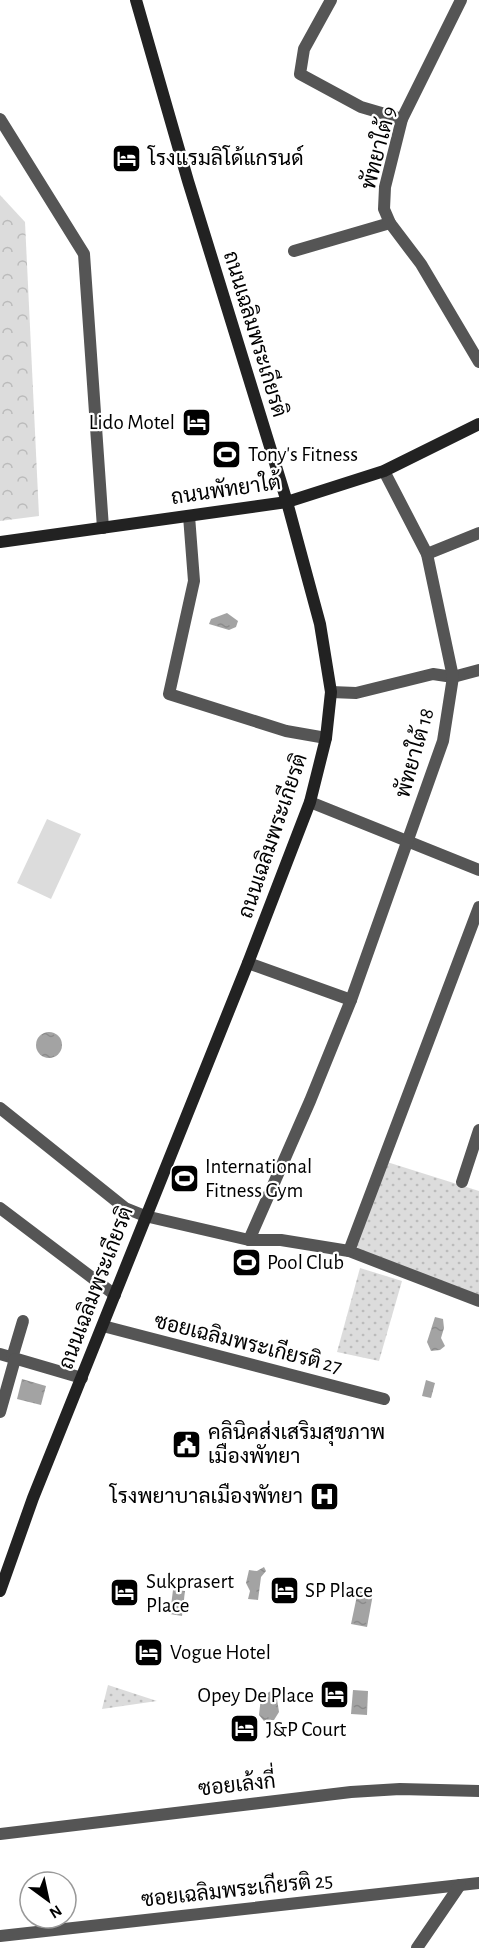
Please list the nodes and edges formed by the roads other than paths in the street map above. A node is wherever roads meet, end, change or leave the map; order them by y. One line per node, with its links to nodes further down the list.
1 (136, 0): 11 (main road, ถนนเฉลิมพระเกียรติ)
2 (331, 0): 5 (street)
3 (461, 0): 5 (street, พัทยาใต้ 9)
4 (0, 119): 13 (street)
5 (402, 119): 6 (street, พัทยาใต้ 9)
6 (390, 223): 7 (street); 8 (street, พัทยาใต้ 9)
7 (294, 251)
8 (479, 362)
9 (479, 424): 10 (main road, ถนนพัทยาใต้)
10 (384, 471): 11 (main road, ถนนพัทยาใต้); 16 (street, พัทยาใต้ 18)
11 (287, 502): 12 (main road, ถนนพัทยาใต้); 19 (main road, ถนนเฉลิมพระเกียรติ)
12 (189, 516): 13 (main road, ถนนพัทยาใต้); 20 (street)
13 (103, 528): 15 (main road, ถนนพัทยาใต้)
14 (479, 533): 16 (street)
15 (0, 542)
16 (428, 554): 18 (street, พัทยาใต้ 18)
17 (479, 670): 18 (street)
18 (453, 677): 19 (street); 22 (street, พัทยาใต้ 18)
19 (330, 692): 20 (main road, ถนนเฉลิมพระเกียรติ)
20 (326, 738): 21 (main road, ถนนเฉลิมพระเกียรติ)
21 (310, 802): 22 (street); 25 (main road, ถนนเฉลิมพระเกียรติ)
22 (408, 842): 23 (street); 26 (street, พัทยาใต้ 18)
23 (479, 870)
24 (479, 907): 33 (street)
25 (248, 963): 26 (street); 31 (main road, ถนนเฉลิมพระเกียรติ)
26 (351, 1000): 32 (street, พัทยาใต้ 18)
27 (0, 1108): 31 (street)
28 (479, 1130): 29 (street)
29 (462, 1182)
30 (0, 1208): 34 (street)
31 (145, 1216): 32 (street); 34 (main road, ถนนเฉลิมพระเกียรติ)
32 (249, 1240): 33 (street)
33 (349, 1251): 35 (street)
34 (115, 1295): 37 (main road, ถนนเฉลิมพระเกียรติ)
35 (479, 1300)
36 (23, 1320): 38 (street)
37 (103, 1326): 39 (main road, ถนนเฉลิมพระเกียรติ); 40 (street, ซอยเฉลิมพระเกียรติ 27)
38 (9, 1357): 39 (street); 41 (street)
39 (82, 1378): 42 (main road, ถนนเฉลิมพระเกียรติ)
40 (384, 1399)
41 (0, 1412)
42 (5, 1570): 43 (main road, ถนนเฉลิมพระเกียรติ)
43 (0, 1591)
44 (479, 1791): 45 (street, ซอยเล้งกี่)
45 (0, 1833)
46 (479, 1883): 47 (street, ซอยเฉลิมพระเกียรติ 25)
47 (460, 1885): 48 (street, ซอยเฉลิมพระเกียรติ 25); 49 (street)
48 (0, 1936)
49 (417, 1948)

